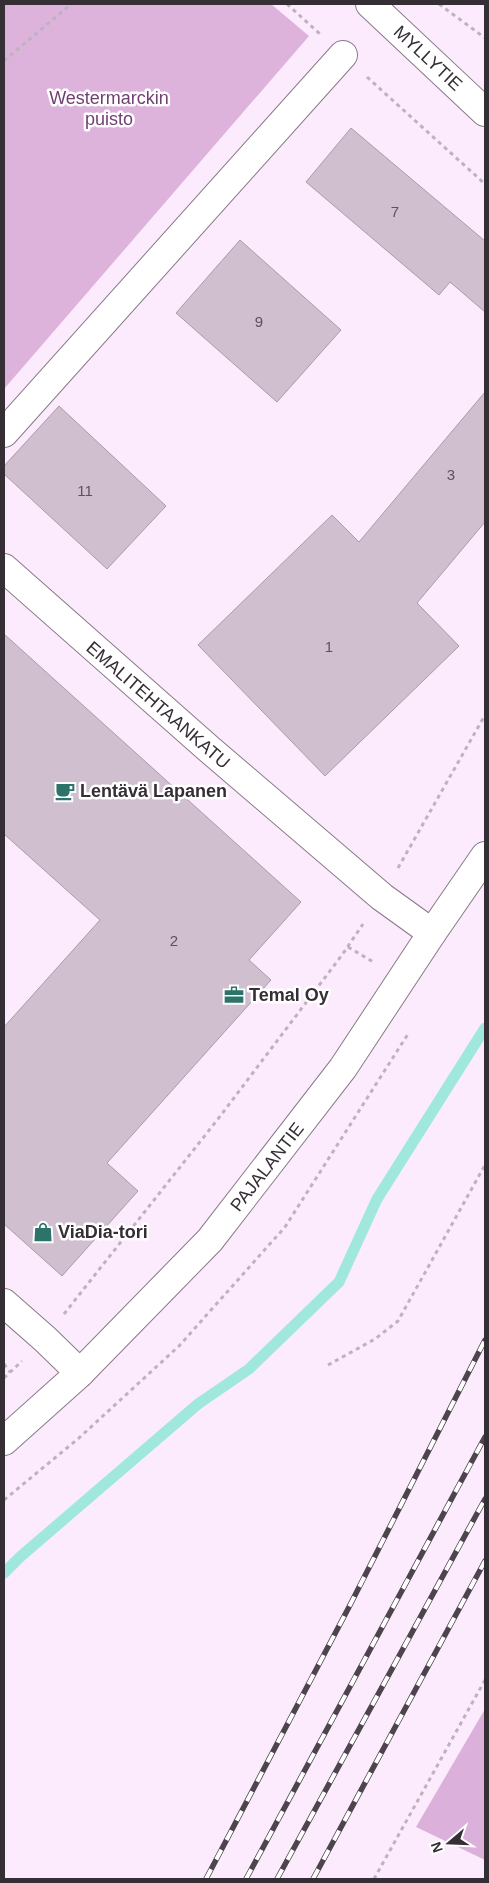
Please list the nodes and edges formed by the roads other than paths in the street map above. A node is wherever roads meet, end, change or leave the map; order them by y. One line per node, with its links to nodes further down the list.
1 (370, 4): 3 (street, MYLLYTIE)
2 (343, 55): 4 (street)
3 (485, 112)
4 (4, 433)
5 (4, 568): 7 (street, EMALITEHTAANKATU)
6 (485, 856): 7 (street, PAJALANTIE)
7 (432, 933): 9 (street, PAJALANTIE)
8 (4, 1302): 9 (street)
9 (80, 1372): 10 (street, PAJALANTIE)
10 (4, 1441)

